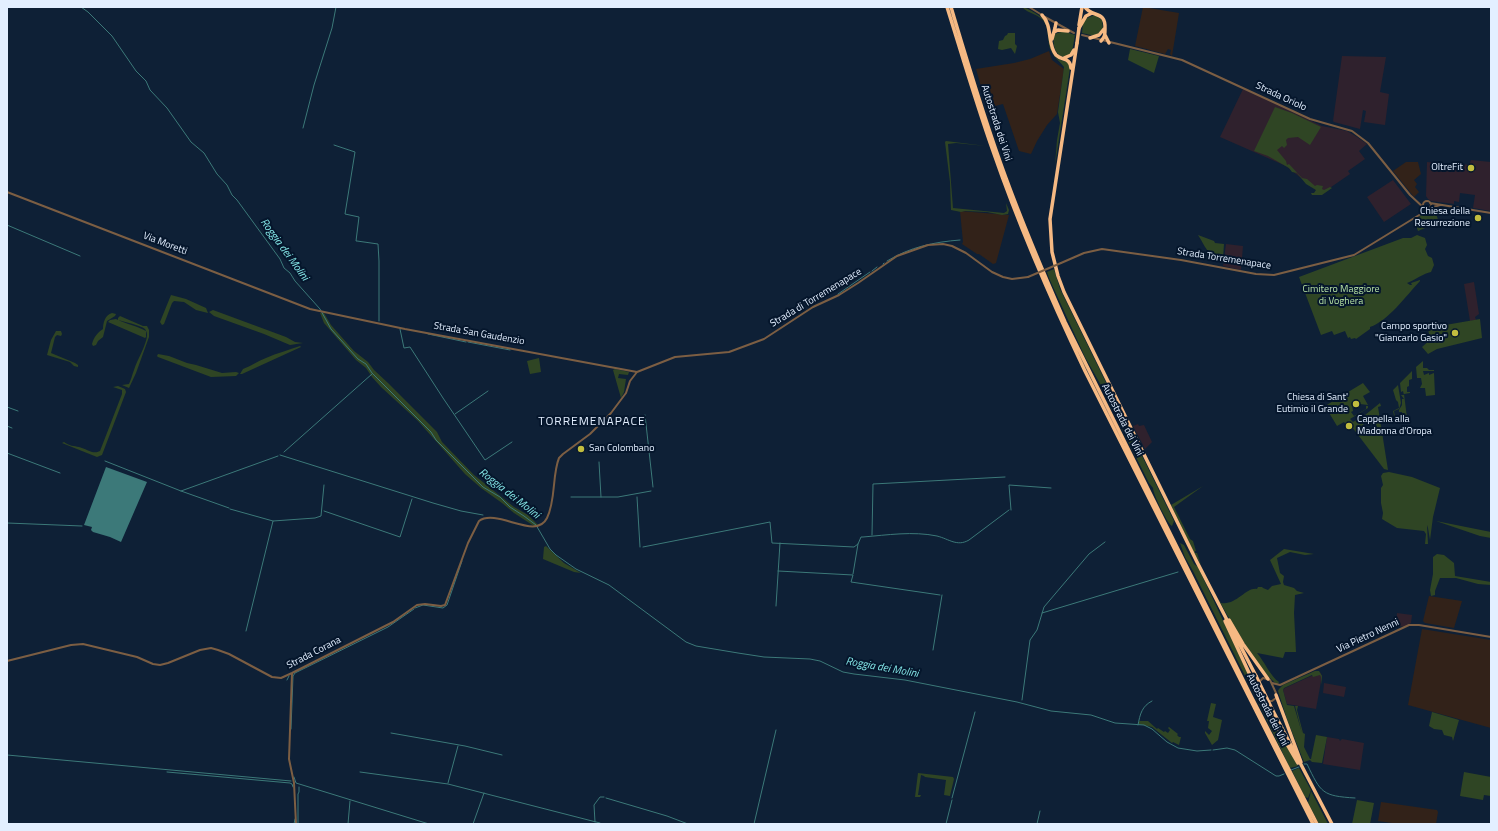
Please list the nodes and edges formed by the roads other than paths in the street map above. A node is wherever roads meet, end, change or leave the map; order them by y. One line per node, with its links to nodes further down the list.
1 (947, 7): 47 (highway, Autostrada dei Vini)
2 (950, 7): 48 (highway, Autostrada dei Vini)
3 (1029, 7): 7 (street)
4 (1082, 7): 9 (highway)
5 (1085, 7): 6 (highway)
6 (1093, 13): 9 (highway); 14 (highway)
7 (1042, 15): 8 (street); 11 (highway)
8 (1056, 23): 10 (street); 11 (highway); 12 (highway)
9 (1080, 24): 19 (highway, bridge)
10 (1068, 30): 12 (highway); 13 (street)
11 (1049, 31): 18 (highway)
12 (1054, 32): 18 (highway)
13 (1074, 33)
14 (1103, 34): 16 (highway); 17 (highway); 20 (highway)
15 (1082, 35): 16 (street, Strada Oriolo)
16 (1090, 38): 17 (street, Strada Oriolo)
17 (1101, 41): 20 (street, Strada Oriolo)
18 (1052, 42): 21 (highway)
19 (1077, 43): 21 (highway); 22 (highway)
20 (1109, 43): 24 (street, Strada Oriolo)
21 (1063, 58): 22 (highway)
22 (1072, 73): 35 (highway)
23 (7, 192): 33 (street, Via Moretti)
24 (1415, 201): 25 (street); 28 (street, Strada Oriolo)
25 (1423, 203): 26 (street); 28 (street)
26 (1430, 203): 27 (street); 29 (street)
27 (1447, 205): 29 (street); 30 (street)
28 (1424, 208): 29 (street); 31 (street)
29 (1429, 208): 31 (street, Strada Torremenapace)
30 (1491, 213)
31 (1421, 214): 32 (street, Strada Torremenapace)
32 (1061, 263): 34 (street, Strada di Torremenapace, bridge)
33 (318, 310): 34 (street, Strada San Gaudenzio)
34 (637, 372): 38 (street, Strada Corana)
35 (1226, 618): 39 (highway); 42 (highway); 45 (highway, bridge)
36 (1491, 637): 41 (street, Via Pietro Nenni)
37 (7, 661): 38 (street, Strada Corana)
38 (292, 674): 46 (street)
39 (1268, 679): 40 (street); 42 (street)
40 (1272, 682): 41 (street); 43 (street)
41 (1280, 684): 43 (street)
42 (1257, 687): 44 (street)
43 (1276, 694): 44 (street); 45 (highway)
44 (1264, 701): 45 (highway)
45 (1302, 766): 49 (highway)
46 (296, 824)
47 (1313, 824)
48 (1317, 824)
49 (1332, 824)

